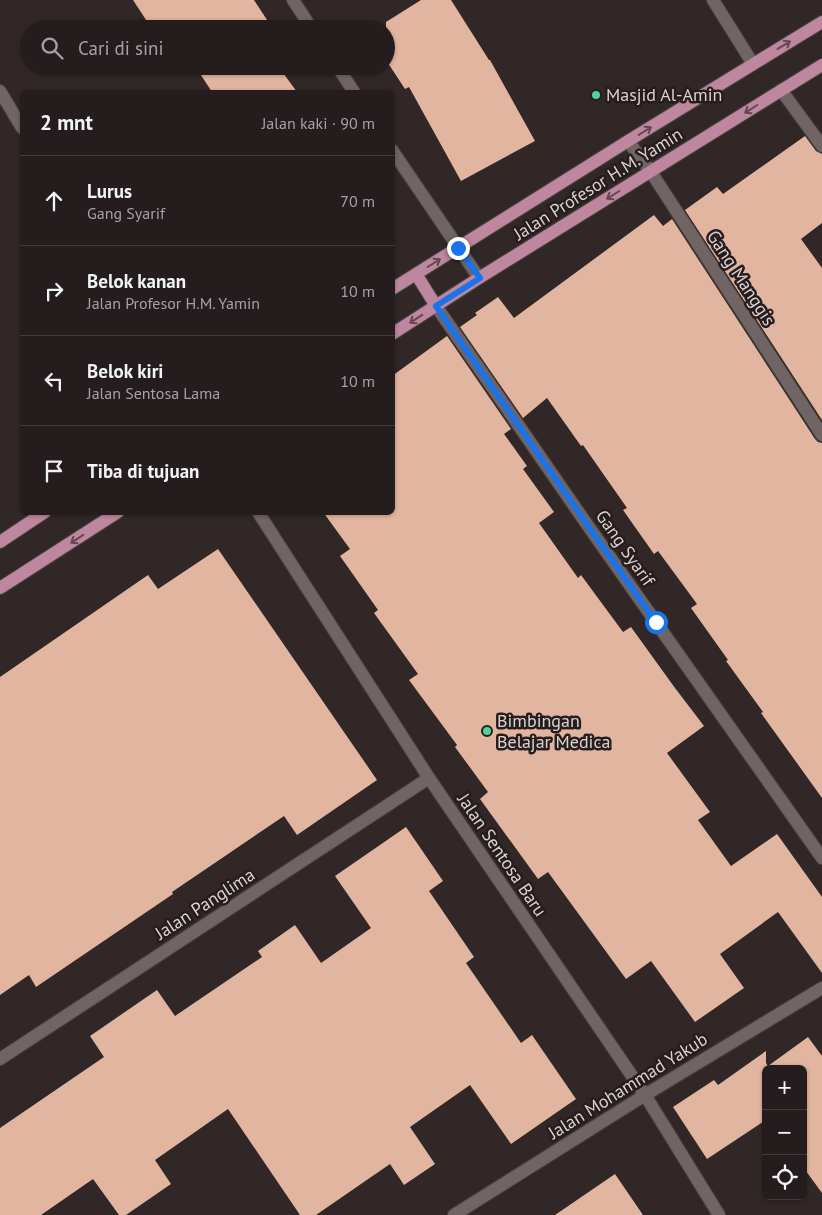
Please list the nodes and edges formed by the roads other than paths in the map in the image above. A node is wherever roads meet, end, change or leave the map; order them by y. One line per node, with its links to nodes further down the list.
1 (293, 0): 3 (street)
2 (713, 0): 5 (street)
3 (306, 20)
4 (822, 22): 5 (main road, Jalan Profesor H.M. Yamin, one-way to 4)
5 (754, 64): 12 (main road, Jalan Profesor H.M. Yamin, one-way to 5)
6 (822, 65): 9 (main road, Jalan Profesor H.M. Yamin)
7 (343, 75): 8 (street)
8 (353, 90)
9 (781, 90): 13 (street); 15 (main road, Jalan Profesor H.M. Yamin, one-way to 15)
10 (0, 91): 11 (street)
11 (20, 125)
12 (628, 141): 15 (street, Gang Manggis); 16 (main road, Jalan Profesor H.M. Yamin)
13 (822, 146)
14 (395, 154): 16 (street)
15 (651, 172): 18 (main road, Jalan Profesor H.M. Yamin, one-way to 18); 22 (street, Gang Manggis)
16 (458, 248): 17 (main road, Jalan Profesor H.M. Yamin, one-way to 16); 18 (street)
17 (416, 274): 19 (main road, Jalan Profesor H.M. Yamin); 20 (main road)
18 (480, 278): 20 (main road, Jalan Profesor H.M. Yamin)
19 (395, 288)
20 (436, 306): 21 (main road, Jalan Profesor H.M. Yamin, one-way to 21); 29 (street, Gang Syarif)
21 (395, 332)
22 (822, 435)
23 (40, 515): 26 (main road)
24 (113, 515): 27 (main road, one-way to 27)
25 (260, 515): 28 (street, Jalan Sentosa Baru)
26 (1, 538)
27 (0, 588)
28 (429, 778): 31 (street, Jalan Panglima); 32 (street, Jalan Sentosa Baru)
29 (822, 858)
30 (822, 988): 32 (street, Jalan Mohammad Yakub)
31 (0, 1059)
32 (645, 1095): 33 (street, Jalan Mohammad Yakub); 34 (street, Jalan Sentosa Baru)
33 (454, 1215)
34 (719, 1215)

